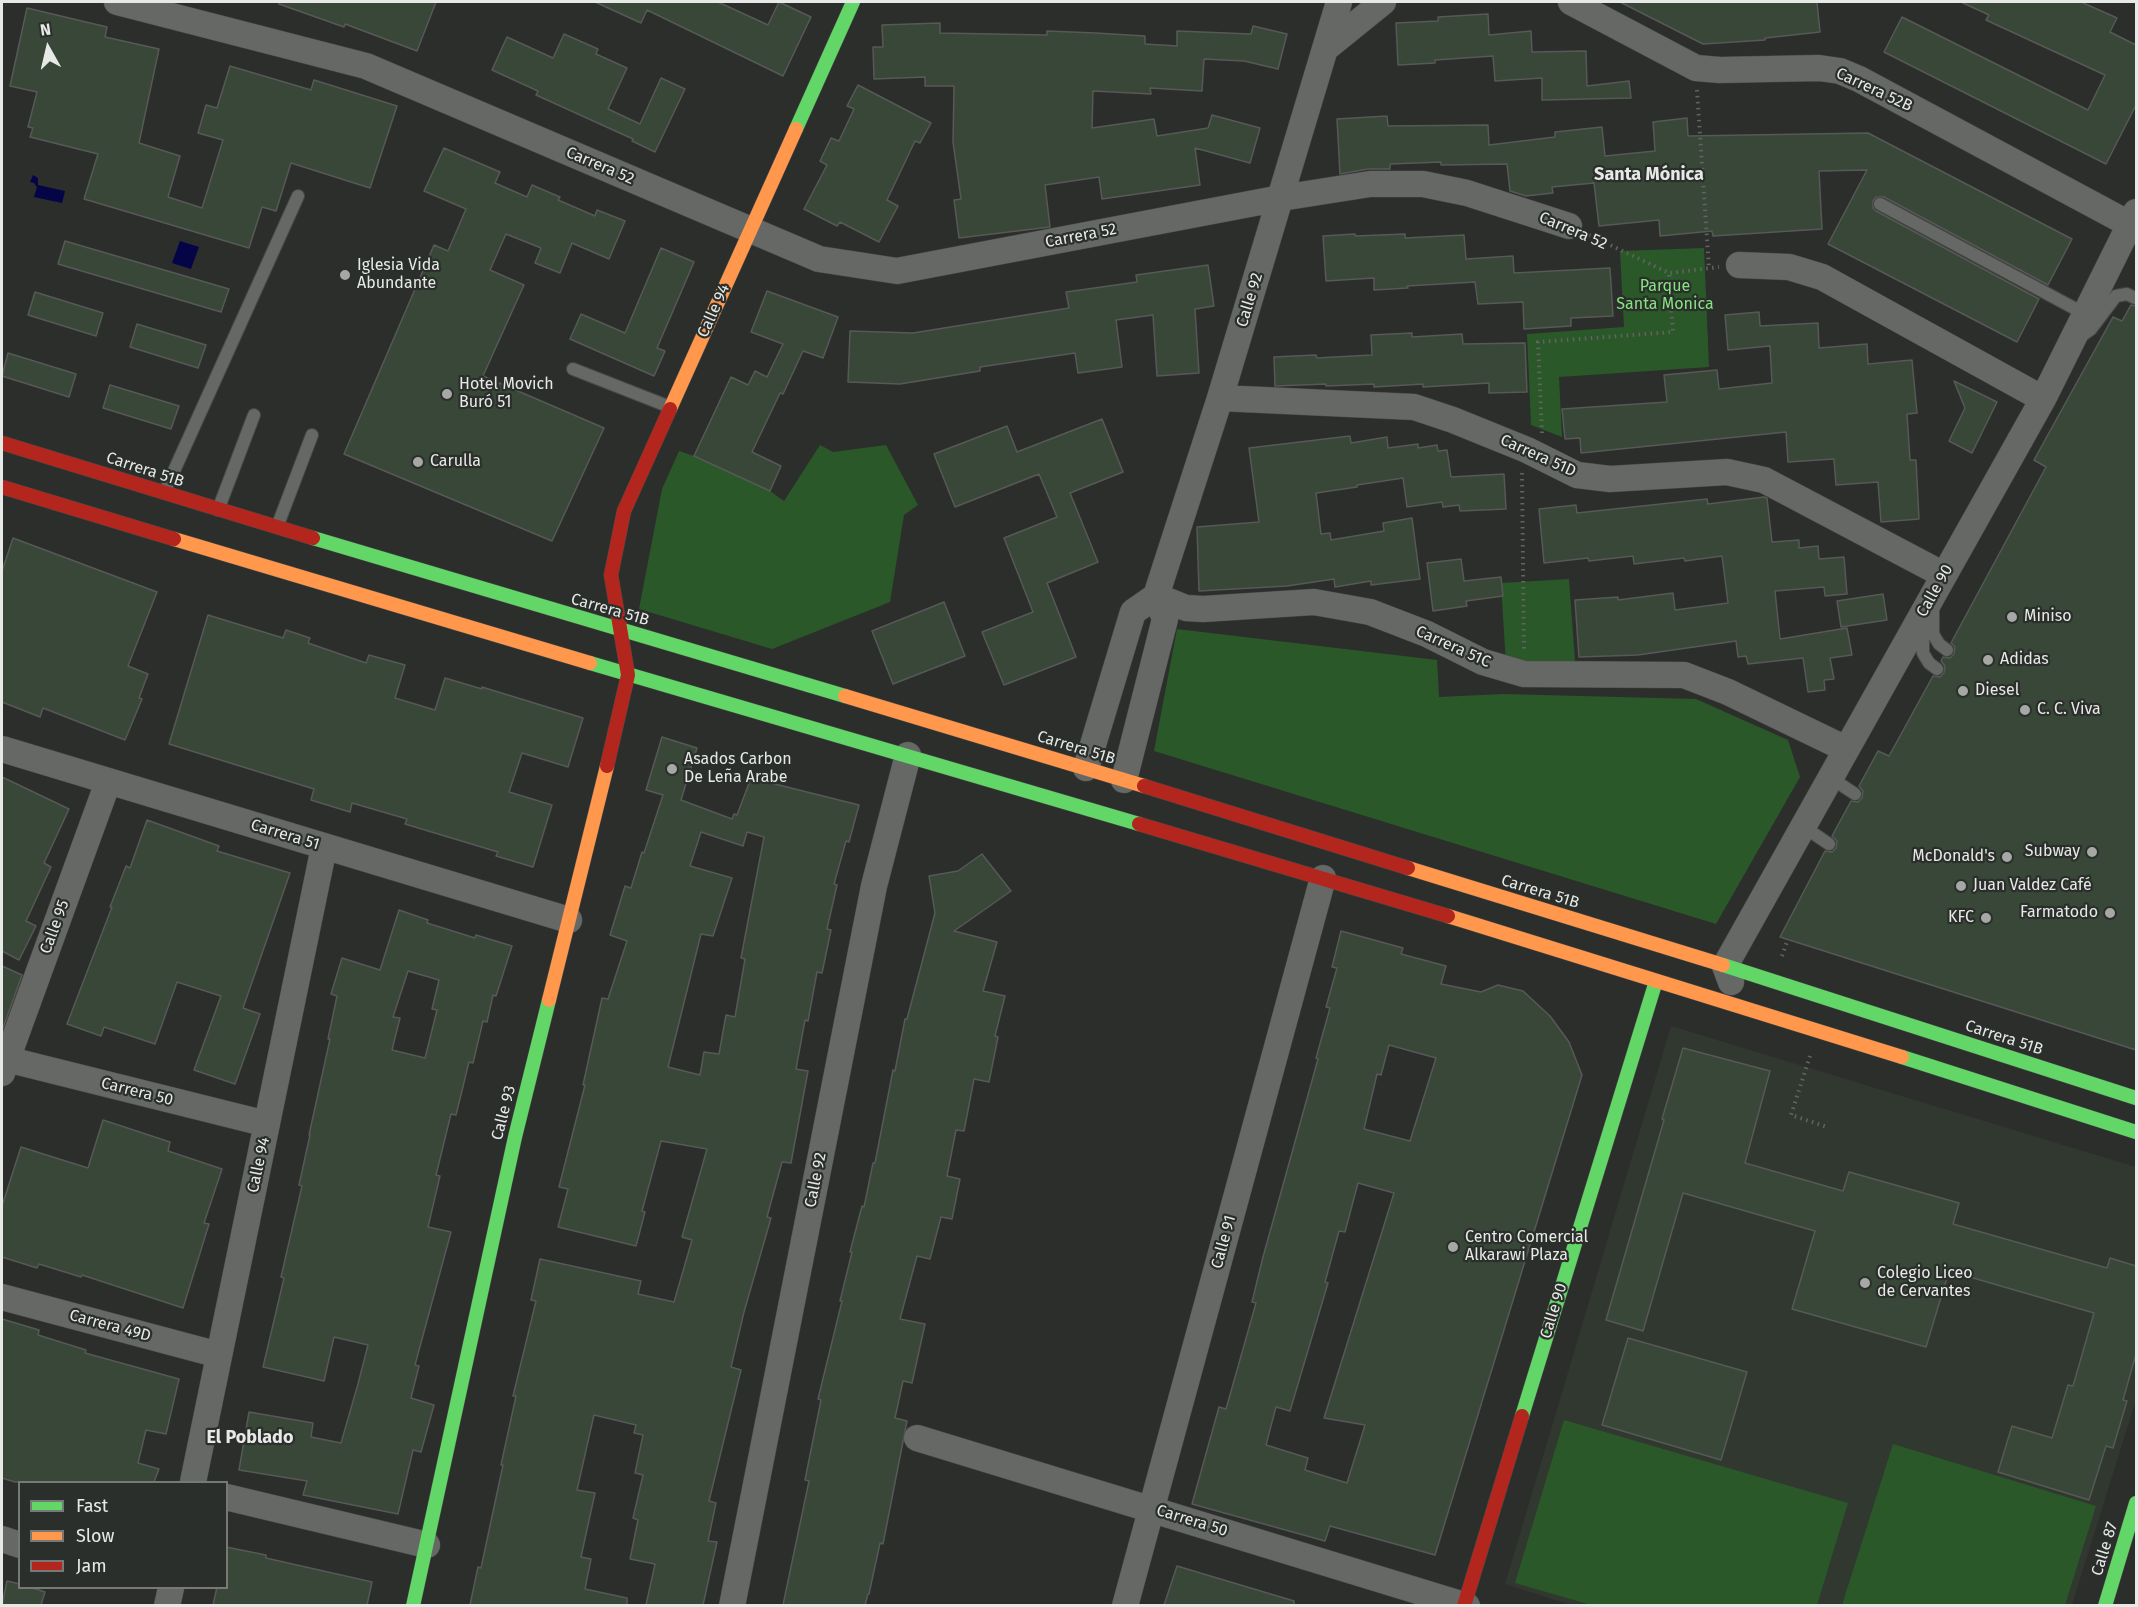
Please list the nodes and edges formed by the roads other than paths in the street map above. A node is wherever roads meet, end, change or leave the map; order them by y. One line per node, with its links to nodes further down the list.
1 (117, 2): 12 (street, Carrera 52)
2 (853, 2): 12 (main road, Calle 94)
3 (1339, 2): 6 (street, Calle 92)
4 (1383, 2): 6 (street)
5 (1571, 2): 10 (street, Carrera 52B)
6 (1325, 49): 8 (street, Calle 92)
7 (298, 196): 25 (lane)
8 (1281, 198): 11 (street, Carrera 52); 12 (street, Carrera 52); 17 (street, Calle 92)
9 (1880, 204): 15 (lane)
10 (2134, 218): 15 (street, Calle 90)
11 (1569, 225)
12 (749, 230): 19 (main road, Calle 94)
13 (1739, 265): 18 (street)
14 (2135, 298): 15 (lane)
15 (2080, 324): 18 (street, Calle 90)
16 (573, 369): 19 (lane)
17 (1220, 398): 28 (street, Carrera 51D); 29 (street, Calle 92)
18 (2043, 399): 28 (street, Calle 90)
19 (672, 408): 30 (main road, Calle 94)
20 (254, 415): 26 (lane)
21 (312, 435): 27 (lane)
22 (7, 445): 23 (main road); 25 (main road, Carrera 51B)
23 (2, 459)
24 (2, 488): 33 (main road)
25 (164, 494): 26 (main road, Carrera 51B)
26 (217, 510): 27 (main road, Carrera 51B)
27 (277, 528): 30 (main road, Carrera 51B)
28 (1934, 594): 31 (lane); 32 (lane); 35 (street, Calle 90)
29 (1156, 596): 35 (street, Carrera 51C); 37 (street); 39 (street)
30 (620, 630): 33 (main road, Calle 93); 37 (main road, Carrera 51B)
31 (1947, 650)
32 (1936, 669)
33 (628, 675): 36 (main road); 46 (main road, Calle 93)
34 (2, 749): 40 (street, Carrera 51)
35 (1846, 749): 38 (street, Calle 90)
36 (908, 755): 45 (main road); 66 (street, Calle 92)
37 (1086, 768): 39 (main road, Carrera 51B)
38 (1830, 778): 41 (lane); 42 (street, Calle 90)
39 (1124, 780): 47 (main road, Carrera 51B)
40 (108, 782): 44 (street, Carrera 51); 51 (street, Calle 95)
41 (1855, 794)
42 (1804, 827): 43 (lane); 47 (street, Calle 90)
43 (1829, 844)
44 (324, 847): 46 (street, Carrera 51); 53 (street, Calle 94)
45 (1323, 878): 49 (main road); 61 (street, Calle 91)
46 (569, 920): 64 (main road, Calle 93)
47 (1713, 968): 50 (street); 52 (main road, Carrera 51B)
48 (1679, 976): 49 (main road)
49 (1656, 981): 50 (main road); 68 (main road, Calle 90)
50 (1740, 1006): 54 (main road)
51 (4, 1066): 53 (street, Carrera 50)
52 (2136, 1098)
53 (267, 1124): 56 (street, Calle 94)
54 (2136, 1132)
55 (2, 1297): 56 (street, Carrera 49D)
56 (219, 1355): 58 (street, Calle 94)
57 (917, 1438): 61 (street, Carrera 50)
58 (193, 1481)
59 (228, 1497): 64 (street)
60 (2136, 1503): 69 (main road, Calle 87)
61 (1151, 1508): 67 (street, Calle 91); 68 (street, Carrera 50)
62 (2, 1539): 63 (street)
63 (18, 1544)
64 (427, 1545): 65 (main road, Calle 93)
65 (413, 1605)
66 (732, 1605)
67 (1125, 1605)
68 (1465, 1605)
69 (2105, 1605)

